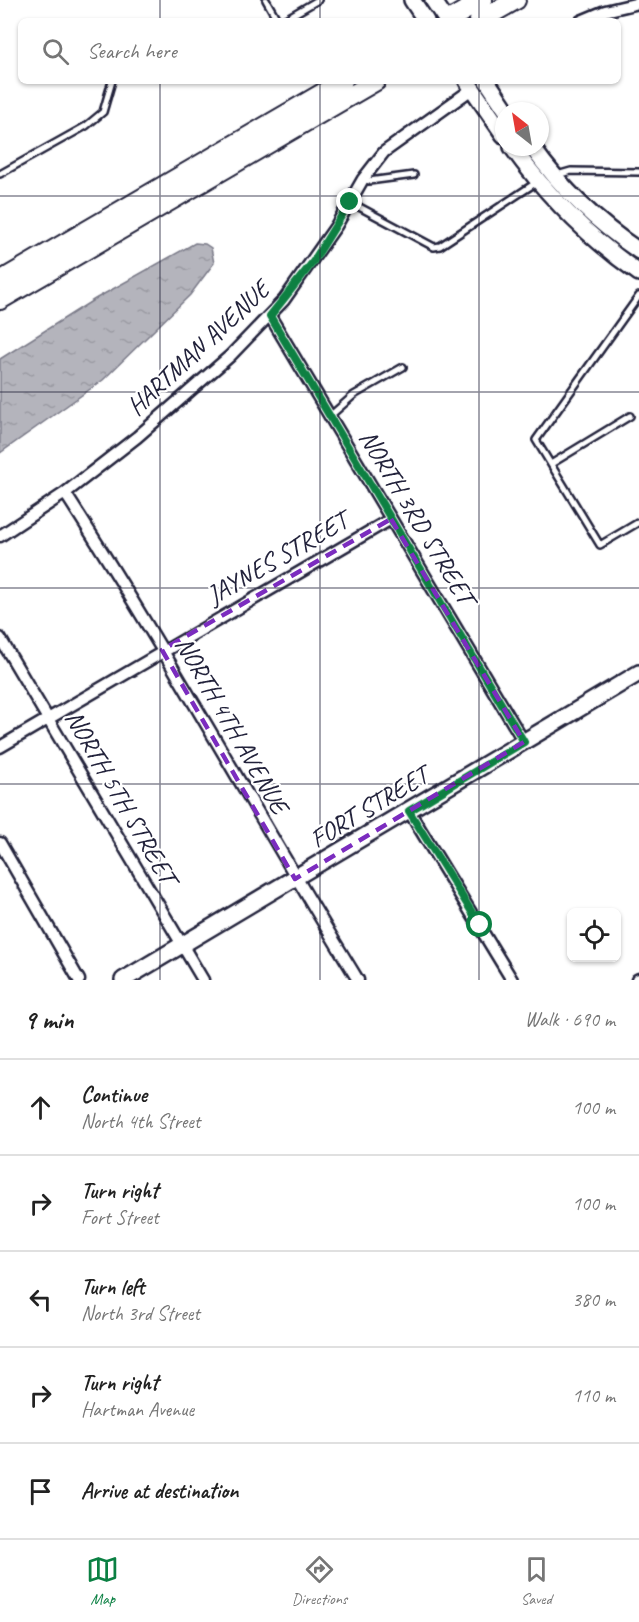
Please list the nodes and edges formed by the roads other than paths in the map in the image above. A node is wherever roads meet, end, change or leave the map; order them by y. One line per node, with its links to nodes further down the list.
1 (266, 0): 8 (lane)
2 (318, 0): 9 (lane)
3 (412, 0): 10 (street)
4 (433, 0): 11 (street)
5 (483, 0): 12 (highway)
6 (516, 0): 13 (highway)
7 (639, 3): 14 (street)
8 (278, 18)
9 (285, 18)
10 (424, 18)
11 (445, 18)
12 (452, 18)
13 (484, 18)
14 (588, 18)
15 (111, 84): 25 (lane)
16 (338, 84): 33 (highway)
17 (371, 84): 35 (highway)
18 (489, 84): 20 (street)
19 (470, 85): 21 (street); 28 (street, HARTMAN AVENUE)
20 (501, 102)
21 (495, 122)
22 (519, 156): 29 (street)
23 (539, 156): 27 (street)
24 (639, 172): 27 (lane)
25 (0, 174)
26 (414, 176): 28 (lane)
27 (554, 176): 29 (lane); 31 (street)
28 (363, 179): 30 (street, HARTMAN AVENUE)
29 (538, 182): 30 (lane); 32 (street)
30 (350, 202): 36 (street, HARTMAN AVENUE)
31 (639, 252)
32 (639, 273)
33 (0, 281)
34 (639, 296): 40 (lane)
35 (0, 300)
36 (270, 316): 38 (street, NORTH 3RD STREET); 41 (street, HARTMAN AVENUE)
37 (403, 367): 38 (lane)
38 (330, 416): 42 (street, NORTH 3RD STREET)
39 (630, 416): 40 (lane)
40 (551, 464): 43 (lane)
41 (65, 493): 44 (street, HARTMAN AVENUE); 46 (street, NORTH 4TH AVENUE)
42 (391, 519): 46 (street, JAYNES STREET); 49 (street, NORTH 3RD STREET)
43 (639, 522)
44 (0, 536)
45 (0, 638): 48 (street, NORTH 5TH STREET)
46 (162, 650): 48 (street, JAYNES STREET); 53 (street, NORTH 4TH AVENUE)
47 (639, 674): 49 (street, FORT STREET)
48 (49, 719): 50 (street, JAYNES STREET); 54 (street, NORTH 5TH STREET)
49 (524, 742): 51 (street, FORT STREET)
50 (0, 747)
51 (409, 811): 53 (street, FORT STREET); 59 (street)
52 (0, 843): 55 (street)
53 (295, 879): 54 (street, FORT STREET); 58 (street, NORTH 4TH AVENUE)
54 (182, 945): 56 (street, FORT STREET); 57 (street, NORTH 5TH STREET)
55 (79, 980)
56 (123, 980)
57 (203, 980)
58 (358, 980)
59 (512, 980)

